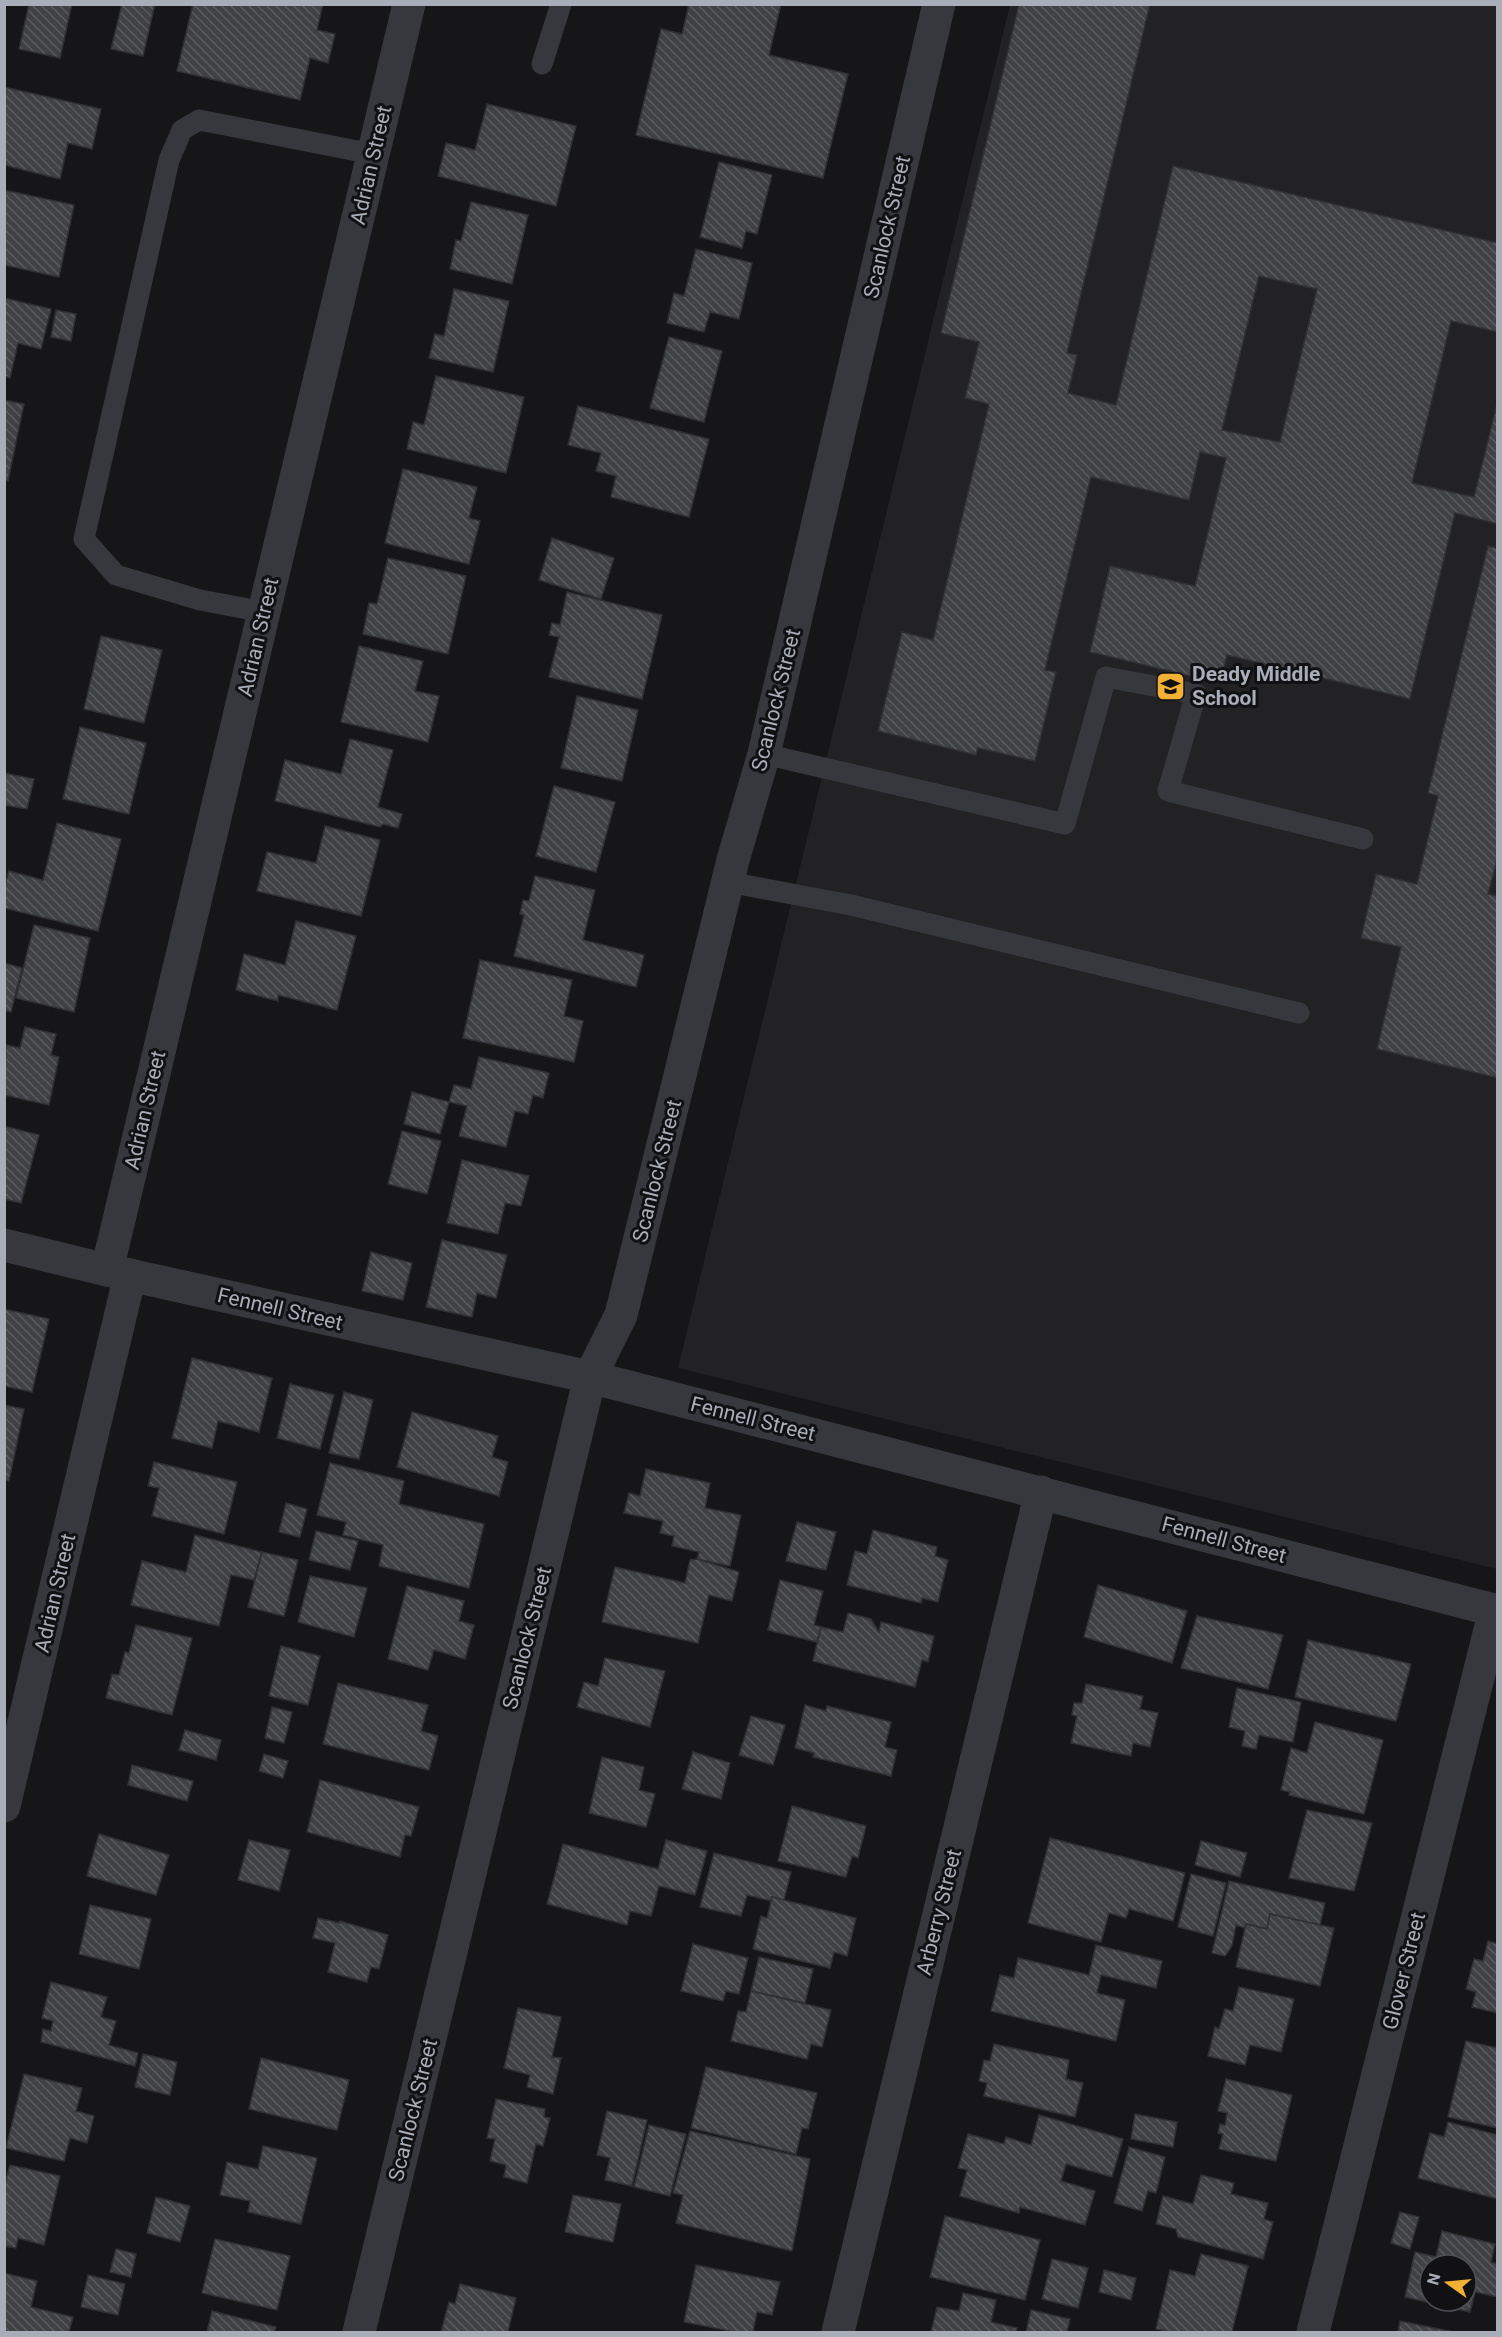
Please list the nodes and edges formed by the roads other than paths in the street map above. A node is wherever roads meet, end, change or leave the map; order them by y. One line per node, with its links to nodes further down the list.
1 (409, 4): 5 (street, Adrian Street)
2 (561, 4): 4 (lane)
3 (939, 4): 7 (street, Scanlock Street)
4 (542, 63)
5 (373, 154): 6 (street, Adrian Street); 6 (lane)
6 (264, 612): 12 (street, Adrian Street)
7 (764, 754): 8 (lane); 9 (street, Scanlock Street)
8 (1363, 839)
9 (728, 882): 10 (lane); 13 (street, Scanlock Street)
10 (1299, 1012)
11 (4, 1245): 12 (street, Fennell Street)
12 (119, 1273): 13 (street, Fennell Street); 16 (street, Adrian Street)
13 (590, 1377): 14 (street, Fennell Street); 17 (street, Scanlock Street)
14 (1041, 1492): 15 (street, Fennell Street); 18 (street, Arberry Street)
15 (1496, 1611): 19 (street, Glover Street)
16 (4, 1806)
17 (359, 2332)
18 (838, 2332)
19 (1313, 2332)

